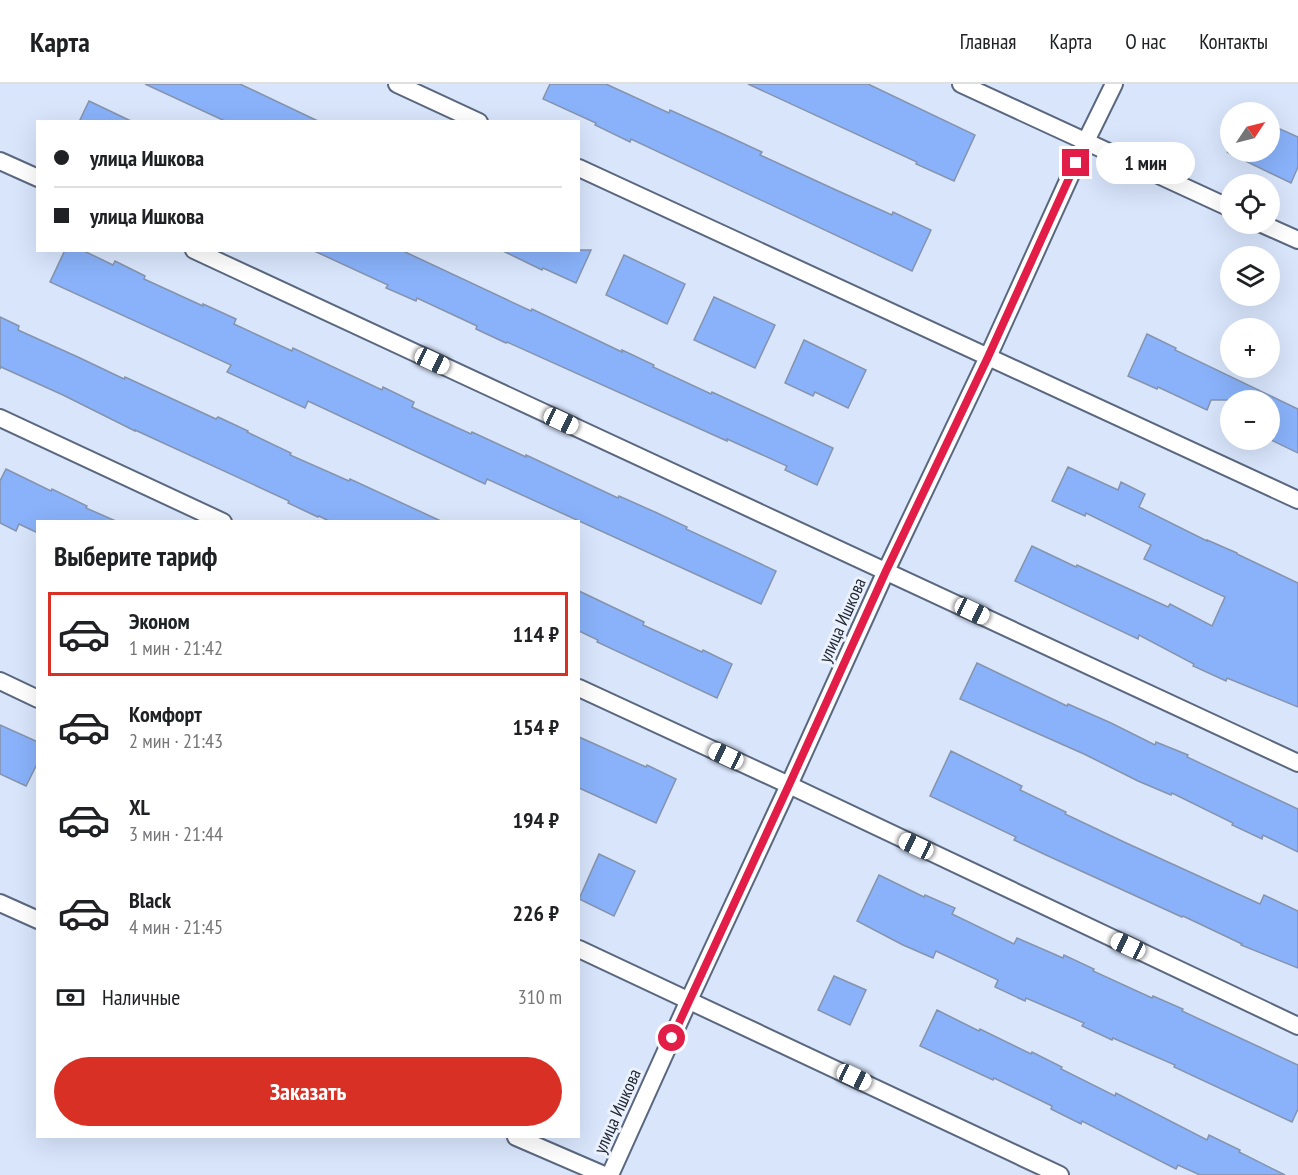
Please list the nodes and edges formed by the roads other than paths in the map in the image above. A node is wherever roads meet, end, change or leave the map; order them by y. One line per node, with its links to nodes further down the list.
1 (397, 84): 4 (street)
2 (961, 84): 5 (street)
3 (1114, 84): 5 (street, улица Ишкова)
4 (474, 120)
5 (1086, 141): 9 (street); 13 (street, улица Ишкова)
6 (0, 161): 8 (street)
7 (580, 168): 13 (street)
8 (36, 177)
9 (1220, 203)
10 (1280, 232): 11 (street)
11 (1298, 240)
12 (198, 252): 17 (street)
13 (988, 357): 15 (street); 17 (street, улица Ишкова)
14 (0, 418): 16 (street)
15 (1298, 500)
16 (219, 520)
17 (886, 571): 21 (street); 22 (street, улица Ишкова)
18 (0, 681): 20 (street)
19 (580, 687): 22 (street)
20 (36, 698)
21 (1298, 763)
22 (789, 785): 26 (street, улица Ишкова); 27 (street)
23 (0, 903): 24 (street)
24 (36, 919)
25 (580, 949): 26 (street)
26 (689, 999): 30 (street, улица Ишкова); 31 (street)
27 (1298, 1026)
28 (518, 1138): 29 (street)
29 (604, 1175)
30 (610, 1175)
31 (1060, 1175)

